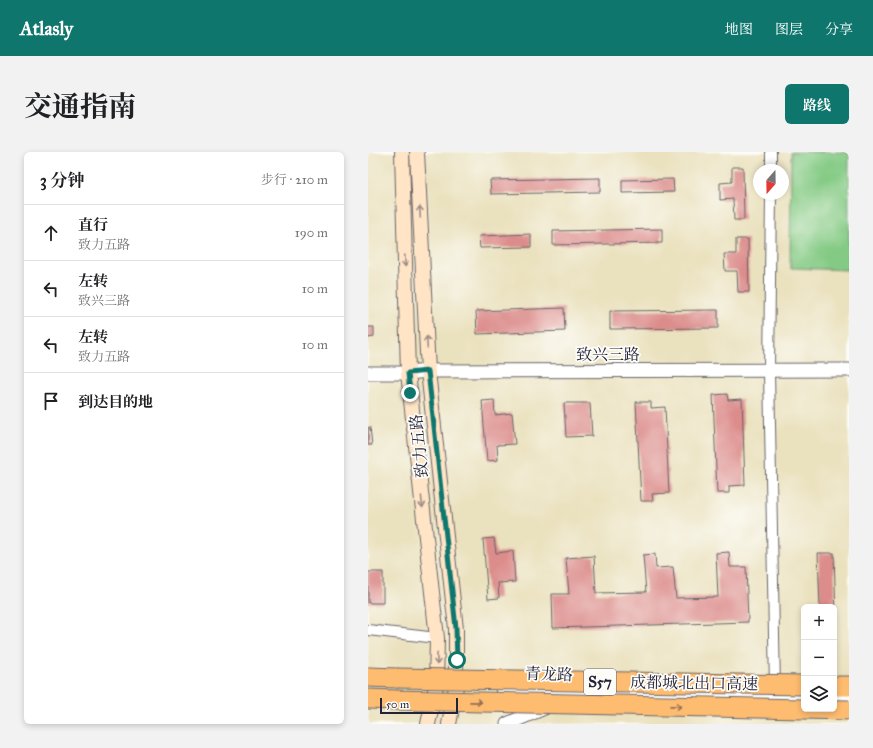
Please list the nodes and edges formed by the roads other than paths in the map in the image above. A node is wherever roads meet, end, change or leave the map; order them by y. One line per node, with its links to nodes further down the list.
1 (402, 152): 10 (main road, 致力五路, one-way to 10)
2 (417, 152): 7 (main road, 致力五路, one-way to 2)
3 (771, 152): 4 (street)
4 (771, 164)
5 (771, 200): 8 (street)
6 (849, 370): 8 (street, 致兴三路)
7 (428, 371): 8 (street, 致兴三路); 10 (street, 致兴三路); 18 (main road, 致力五路)
8 (769, 371): 20 (street)
9 (368, 373): 10 (street, 致兴三路)
10 (408, 373): 12 (main road, 致力五路, one-way to 12)
11 (368, 630): 12 (street)
12 (437, 638): 15 (main road, 致力五路, one-way to 15)
13 (368, 677): 14 (highway, 成都城北出口高速 / S57, bridge)
14 (801, 685)
15 (436, 686): 18 (street, 青龙路); 26 (main road, 致力五路)
16 (837, 686): 17 (highway)
17 (849, 686)
18 (456, 687): 19 (street, 青龙路); 27 (main road, 致力五路)
19 (580, 692): 20 (street, 青龙路); 28 (street)
20 (775, 696): 21 (street, 青龙路)
21 (801, 696)
22 (837, 697): 23 (street)
23 (849, 697)
24 (368, 699): 25 (highway, 成都城北出口高速 / S57, one-way to 25, bridge)
25 (849, 710)
26 (428, 724)
27 (450, 724)
28 (507, 724)

